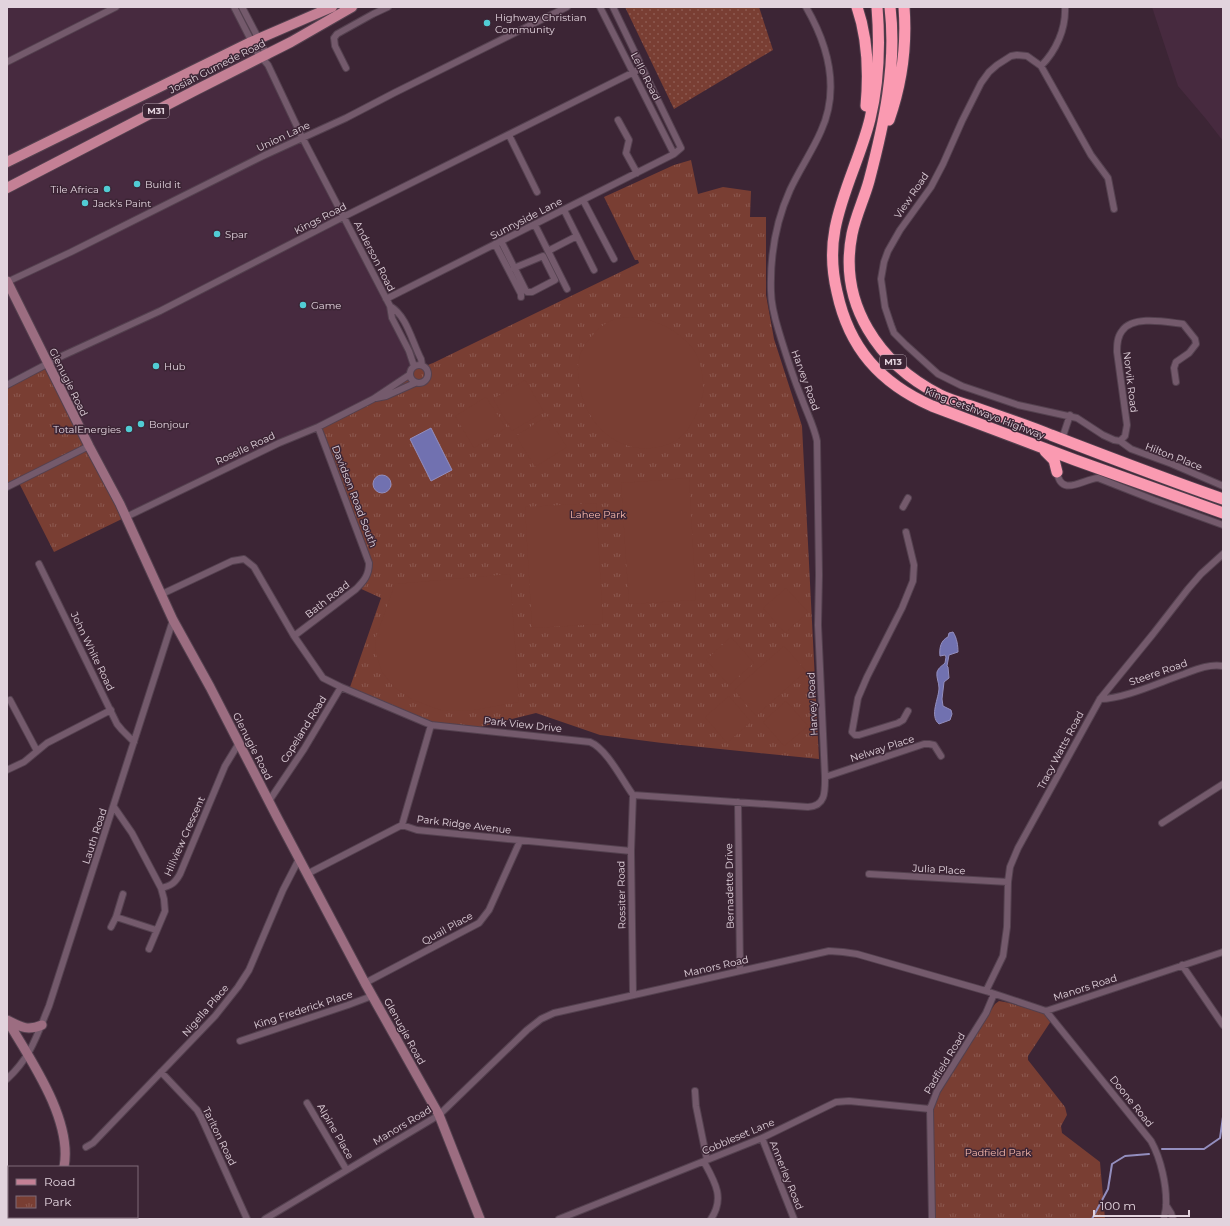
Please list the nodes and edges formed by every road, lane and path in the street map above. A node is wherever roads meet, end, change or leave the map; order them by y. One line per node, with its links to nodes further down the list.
1 (116, 7): 18 (street)
2 (234, 7): 16 (street, Anderson Road)
3 (242, 7): 16 (street, Anderson Road)
4 (352, 7): 17 (main road, Josiah Gumede Road / M31)
5 (388, 7): 20 (street)
6 (567, 7): 25 (street, Union Lane)
7 (600, 7): 22 (street, Lello Road)
8 (613, 7): 21 (street, Lello Road)
9 (806, 7): 91 (street, Harvey Road)
10 (857, 7): 26 (highway)
11 (877, 7): 26 (highway, King Cetshwayo Highway / M13)
12 (890, 7): 31 (highway, King Cetshwayo Highway / M13)
13 (904, 7): 31 (highway)
14 (1065, 7): 19 (street)
15 (330, 8): 16 (main road, Josiah Gumede Road / M31)
16 (255, 41): 17 (street, Anderson Road); 29 (main road, Josiah Gumede Road / M31)
17 (265, 59): 25 (street, Anderson Road); 32 (main road, Josiah Gumede Road / M31)
18 (7, 62)
19 (1041, 66): 35 (street, View Road); 58 (street, View Road)
20 (346, 68)
21 (642, 68): 22 (street, Kings Road); 27 (street, Lello Road)
22 (633, 73): 24 (street, Kings Road); 28 (street, Lello Road)
23 (618, 120): 30 (street)
24 (509, 135): 33 (street); 37 (street, Kings Road)
25 (302, 137): 37 (street, Anderson Road); 45 (street, Union Lane)
26 (862, 142): 62 (highway, King Cetshwayo Highway / M13)
27 (682, 148): 28 (street, Sunnyside Lane)
28 (674, 154): 30 (street, Sunnyside Lane)
29 (7, 162)
30 (637, 173): 34 (street, Sunnyside Lane)
31 (868, 182): 60 (highway, King Cetshwayo Highway / M13)
32 (7, 188)
33 (537, 192)
34 (583, 200): 36 (street, Sunnyside Lane); 42 (street)
35 (1114, 209)
36 (564, 210): 38 (street, Sunnyside Lane); 39 (street)
37 (344, 217): 48 (street, Anderson Road); 50 (street, Kings Road)
38 (535, 225): 40 (street, Sunnyside Lane); 41 (street)
39 (577, 236): 41 (street); 44 (street)
40 (498, 243): 43 (street); 47 (street); 48 (street, Sunnyside Lane)
41 (548, 251): 46 (street)
42 (614, 259)
43 (514, 268): 43 (street)
44 (594, 270)
45 (7, 282): 50 (street, Glenugie Road)
46 (567, 289)
47 (521, 297)
48 (386, 299): 49 (street, Anderson Road)
49 (390, 306): 51 (street, Anderson Road); 52 (street, Anderson Road)
50 (48, 363): 56 (street, Kings Road); 63 (street, Glenugie Road)
51 (422, 365): 52 (street); 55 (street)
52 (414, 366): 53 (street)
53 (410, 375): 55 (street); 57 (street, Roselle Road)
54 (1176, 382): 61 (street, Norvik Road)
55 (415, 383): 57 (street, Roselle Road)
56 (7, 385)
57 (373, 398): 59 (street, Roselle Road)
58 (1070, 415): 60 (street); 61 (street)
59 (318, 427): 70 (street, Roselle Road); 75 (street, Davidson Road South)
60 (1062, 439): 68 (highway, King Cetshwayo Highway / M13)
61 (1120, 441): 66 (street, Hilton Place)
62 (1033, 444): 64 (highway, King Cetshwayo Highway / M13); 65 (highway)
63 (89, 446): 67 (street); 70 (street, Glenugie Road)
64 (1075, 460): 65 (highway); 69 (highway, King Cetshwayo Highway / M13)
65 (1057, 472): 71 (street)
66 (1223, 486)
67 (7, 487)
68 (1223, 499)
69 (1223, 513)
70 (126, 517): 76 (street, Glenugie Road)
71 (1223, 525)
72 (906, 532): 84 (street)
73 (1223, 554): 81 (street, Tracy Watts Road)
74 (39, 564): 83 (street, John White Road)
75 (368, 574): 78 (street, Bath Road)
76 (162, 594): 77 (street, Glenugie Road); 78 (street, Park View Drive)
77 (174, 620): 86 (street, Lauth Road); 87 (street, Glenugie Road)
78 (294, 636): 80 (street, Park View Drive)
79 (1223, 666): 81 (street, Steere Road)
80 (341, 687): 85 (street, Park View Drive); 94 (street, Copeland Road)
81 (1100, 699): 104 (street, Tracy Watts Road)
82 (10, 700): 88 (street)
83 (111, 710): 86 (street, John White Road); 88 (street)
84 (908, 711)
85 (431, 725): 93 (street, Park View Drive); 98 (street)
86 (134, 742): 96 (street, Lauth Road)
87 (239, 743): 94 (street, Glenugie Road); 105 (street, Hillview Crescent)
88 (37, 751): 90 (street)
89 (941, 756): 91 (street, Nelway Place)
90 (7, 770)
91 (825, 777): 95 (street)
92 (1223, 784): 97 (street)
93 (632, 795): 95 (street); 100 (street, Rossiter Road)
94 (269, 801): 101 (street, Glenugie Road)
95 (738, 802): 113 (street, Bernadette Drive)
96 (114, 807): 105 (street, Hillview Crescent); 121 (street, Lauth Road)
97 (1162, 823)
98 (402, 825): 99 (street, Park Ridge Avenue); 102 (street, Park Ridge Avenue)
99 (520, 841): 100 (street, Park Ridge Avenue); 114 (street, Quail Place)
100 (631, 851): 117 (street, Rossiter Road)
101 (299, 859): 102 (street, Glenugie Road); 125 (street, Nigella Place)
102 (307, 874): 114 (street, Glenugie Road)
103 (869, 874): 104 (street, Julia Place)
104 (1008, 882): 115 (street, Tracy Watts Road)
105 (161, 888): 109 (street)
106 (123, 894): 107 (street)
107 (116, 917): 108 (street); 109 (street)
108 (112, 927)
109 (156, 930): 110 (street)
110 (149, 949)
111 (1223, 952): 112 (street, Manors Road)
112 (1182, 965): 119 (street, Manors Road); 122 (street)
113 (740, 970): 115 (street, Manors Road); 117 (street, Manors Road)
114 (365, 983): 118 (street, Glenugie Road)
115 (986, 992): 116 (street, Manors Road)
116 (994, 994): 119 (street, Manors Road); 129 (street, Padfield Road)
117 (633, 995): 130 (street, Manors Road)
118 (372, 996): 123 (street, King Frederick Place); 130 (street, Glenugie Road)
119 (1046, 1011): 136 (street, Doone Road)
120 (7, 1020): 121 (street); 124 (street)
121 (42, 1025): 124 (street, Lauth Road)
122 (1223, 1025)
123 (240, 1040)
124 (28, 1055): 126 (street, Lauth Road); 134 (street)
125 (161, 1072): 132 (street, Nigella Place); 137 (street, Tarlton Road)
126 (7, 1079)
127 (695, 1091): 133 (street)
128 (308, 1103): 135 (street, Alpine Place)
129 (930, 1109): 131 (street, Cobbleset Lane); 143 (street, Padfield Road)
130 (439, 1115): 135 (street, Manors Road); 139 (street, Glenugie Road)
131 (762, 1138): 133 (street, Cobbleset Lane); 142 (street, Annerley Road)
132 (86, 1147)
133 (705, 1161): 140 (street, Cobbleset Lane); 141 (street)
134 (64, 1166)
135 (346, 1169): 138 (street, Manors Road)
136 (1166, 1205): 144 (street, Doone Road); 145 (street)
137 (247, 1219)
138 (265, 1219)
139 (480, 1219)
140 (559, 1219)
141 (711, 1219)
142 (794, 1219)
143 (932, 1219)
144 (1164, 1219)
145 (1173, 1219)

